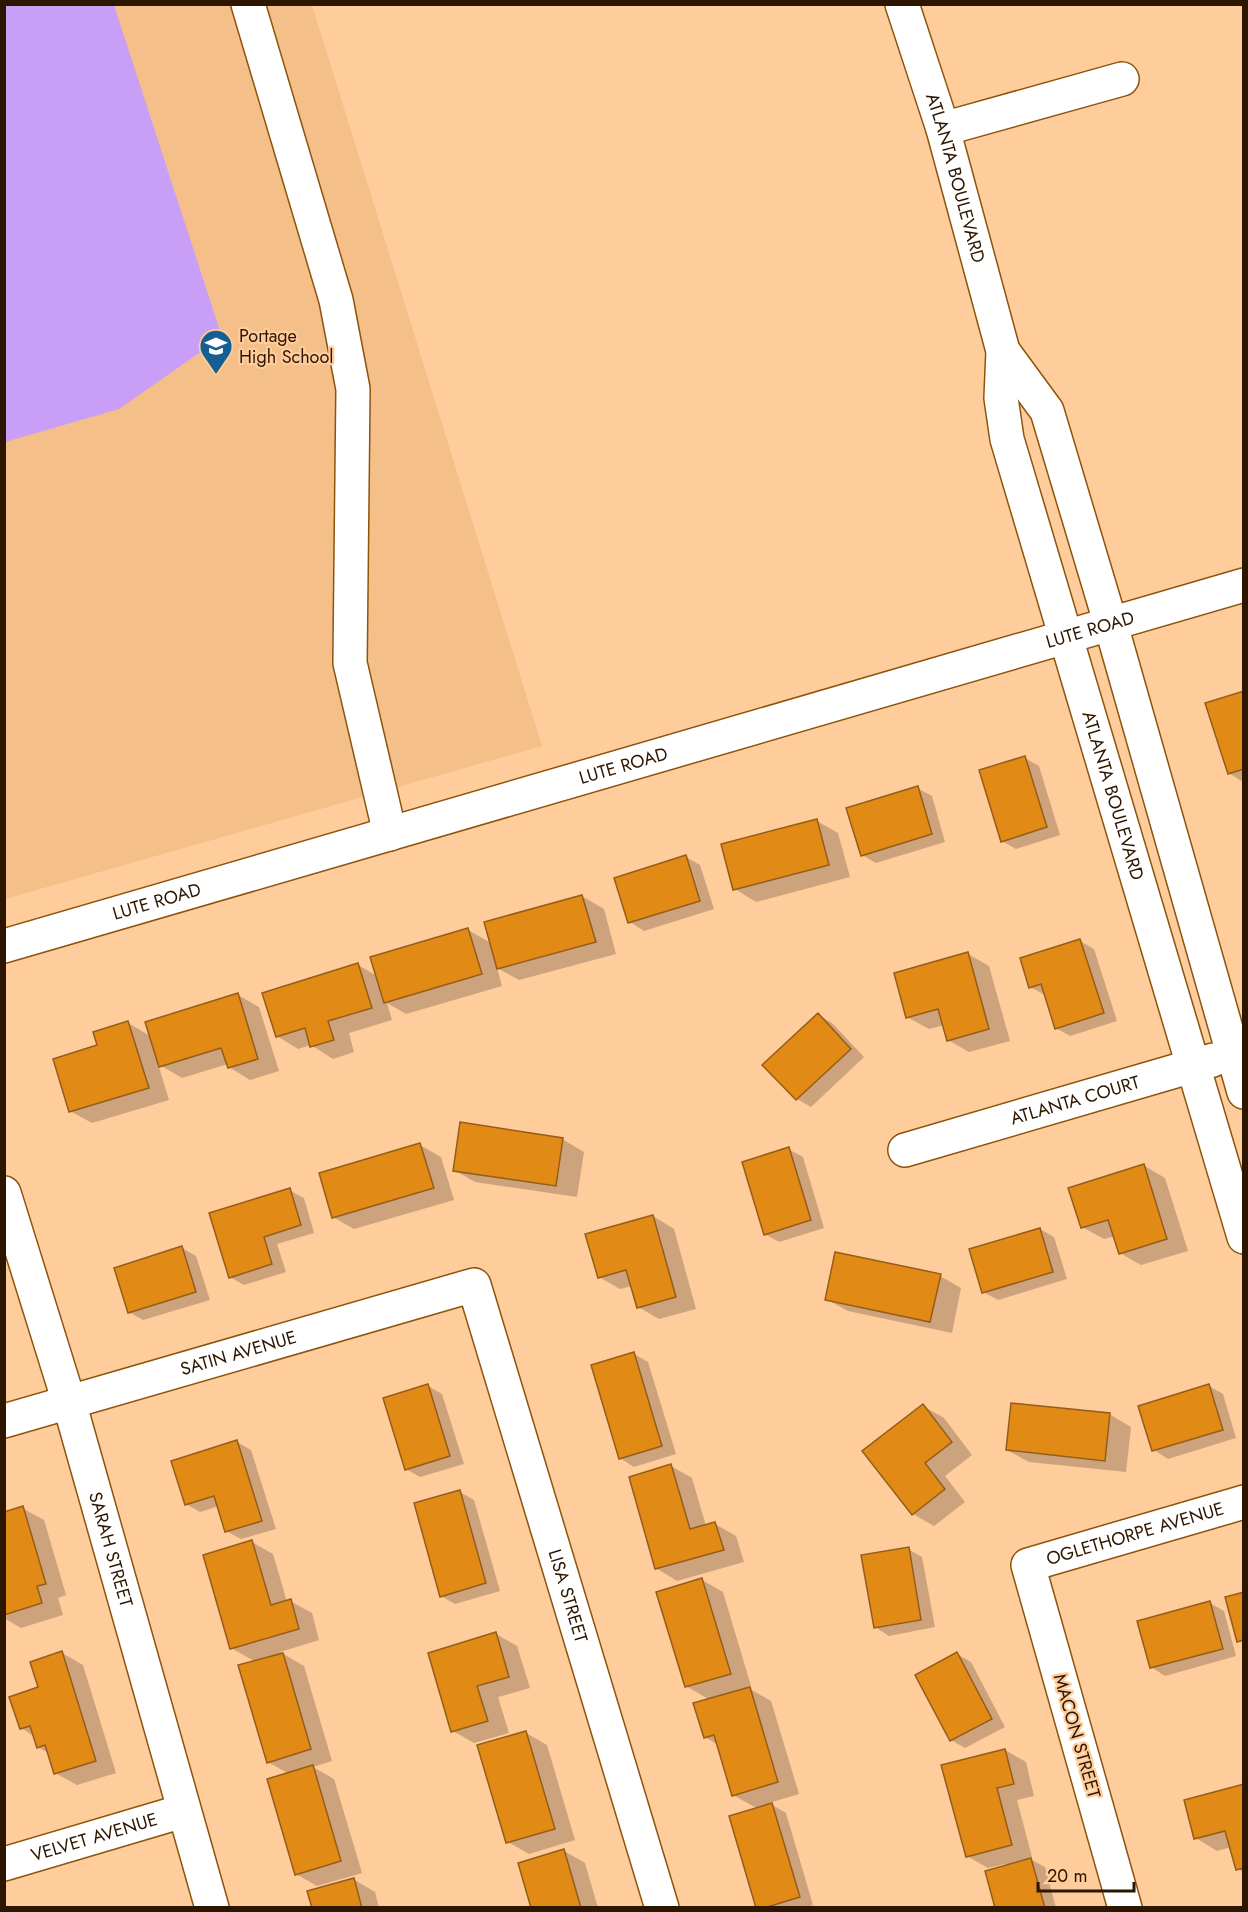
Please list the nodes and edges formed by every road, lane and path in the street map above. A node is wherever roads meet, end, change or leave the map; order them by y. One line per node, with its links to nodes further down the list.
1 (248, 4): 9 (street)
2 (902, 4): 4 (street, ATLANTA BOULEVARD)
3 (1122, 79): 4 (street)
4 (943, 129): 5 (street, ATLANTA BOULEVARD)
5 (1003, 351): 7 (street, ATLANTA BOULEVARD); 8 (street, ATLANTA BOULEVARD)
6 (1244, 585): 7 (street, LUTE ROAD)
7 (1111, 625): 8 (street, LUTE ROAD); 11 (street, ATLANTA BOULEVARD)
8 (1066, 638): 9 (street, LUTE ROAD); 12 (street, ATLANTA BOULEVARD)
9 (390, 834): 10 (street, LUTE ROAD)
10 (4, 946)
11 (1238, 1053): 12 (street, ATLANTA COURT); 13 (street, ATLANTA BOULEVARD)
12 (1193, 1065): 14 (street, ATLANTA COURT); 16 (street, ATLANTA BOULEVARD)
13 (1244, 1092)
14 (905, 1150)
15 (4, 1193): 18 (street, SARAH STREET)
16 (1244, 1237)
17 (474, 1285): 18 (street, SATIN AVENUE); 25 (street, LISA STREET)
18 (69, 1402): 19 (street, SATIN AVENUE); 22 (street, SARAH STREET)
19 (4, 1421)
20 (1244, 1503): 21 (street, OGLETHORPE AVENUE)
21 (1028, 1565): 26 (street, MACON STREET)
22 (183, 1811): 23 (street, VELVET AVENUE); 24 (street, SARAH STREET)
23 (4, 1864)
24 (212, 1908)
25 (662, 1908)
26 (1125, 1908)

